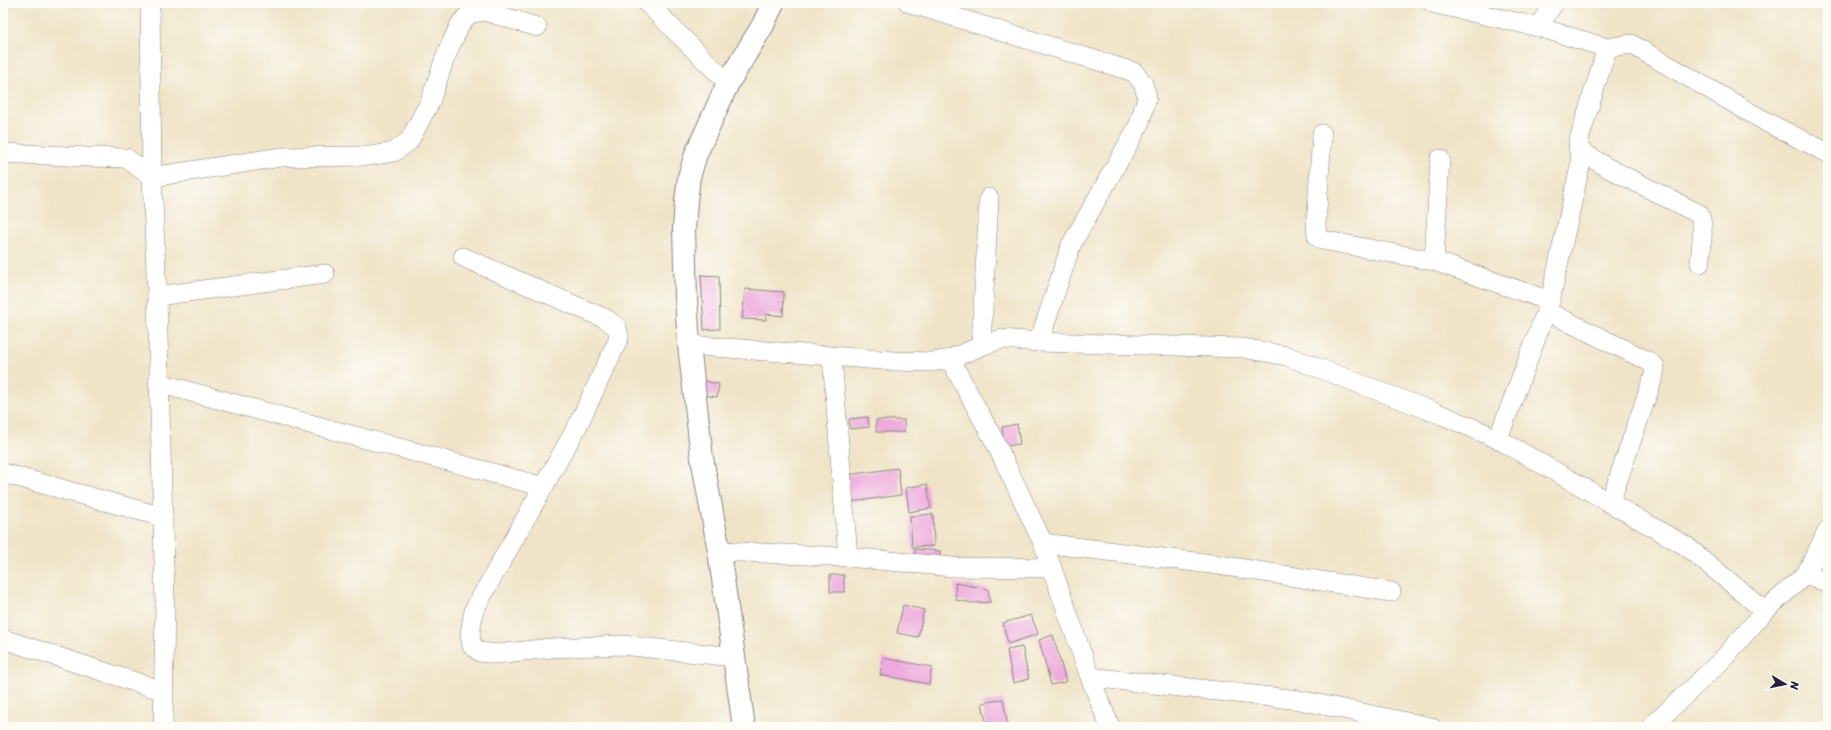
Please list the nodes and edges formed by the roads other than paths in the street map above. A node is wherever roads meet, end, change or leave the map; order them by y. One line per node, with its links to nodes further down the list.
1 (150, 3): 16 (street)
2 (647, 3): 10 (street)
3 (773, 3): 10 (street)
4 (909, 3): 24 (street)
5 (1432, 3): 8 (street)
6 (1554, 3): 8 (street)
7 (536, 27): 16 (street)
8 (1538, 27): 9 (street)
9 (1607, 48): 12 (street); 14 (street)
10 (728, 83): 25 (street)
11 (1322, 134): 19 (street)
12 (1578, 149): 20 (street); 23 (street)
13 (3, 153): 16 (street)
14 (1828, 153)
15 (1440, 159): 19 (street)
16 (152, 178): 22 (street)
17 (989, 198): 26 (street)
18 (463, 257): 32 (street)
19 (1434, 261): 23 (street)
20 (1700, 263)
21 (325, 274): 22 (street)
22 (157, 296): 29 (street)
23 (1548, 306): 30 (street); 33 (street)
24 (1040, 342): 26 (street); 30 (street)
25 (689, 345): 27 (street); 37 (street)
26 (981, 346): 28 (street)
27 (832, 357): 28 (street); 38 (street)
28 (950, 359): 36 (street)
29 (158, 384): 32 (street); 34 (street)
30 (1498, 439): 33 (street)
31 (3, 473): 34 (street)
32 (544, 487): 45 (street)
33 (1610, 503): 43 (street)
34 (163, 517): 47 (street)
35 (1828, 530): 40 (street)
36 (1043, 543): 39 (street); 42 (street)
37 (719, 551): 38 (street); 45 (street)
38 (848, 557): 39 (street)
39 (1051, 568): 46 (street)
40 (1806, 574): 41 (street); 43 (street)
41 (1828, 583)
42 (1391, 592)
43 (1764, 611): 52 (street)
44 (3, 639): 47 (street)
45 (734, 657): 49 (street)
46 (1090, 677): 50 (street); 51 (street)
47 (163, 690): 48 (street)
48 (163, 727)
49 (744, 727)
50 (1110, 727)
51 (1431, 727)
52 (1651, 727)

